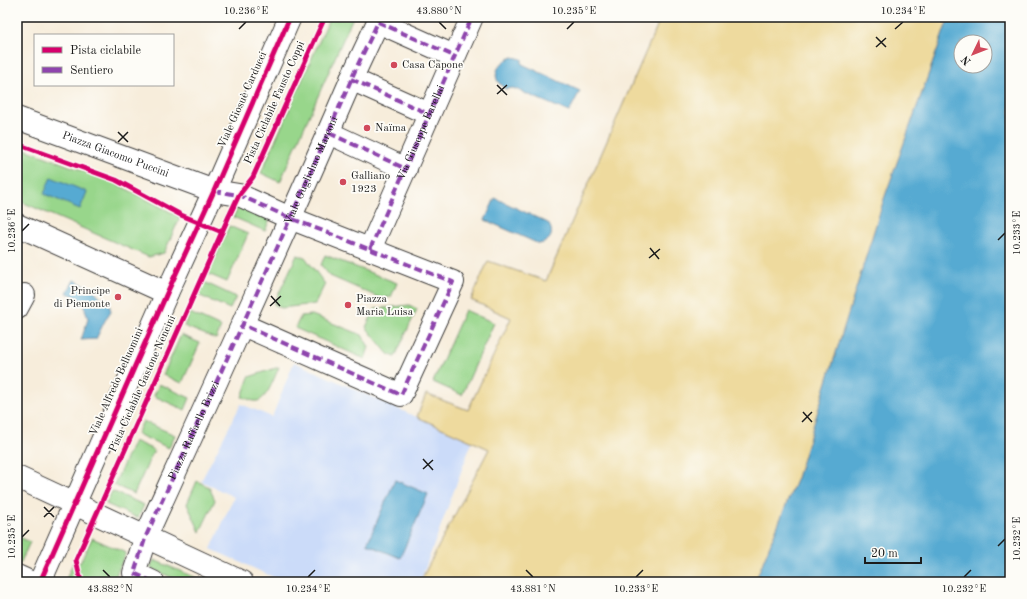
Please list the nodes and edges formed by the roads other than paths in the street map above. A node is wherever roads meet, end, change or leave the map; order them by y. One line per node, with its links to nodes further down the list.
1 (290, 17): 10 (street, Viale Giosuè Carducci)
2 (472, 17): 4 (street, Via Giuseppe Barellai)
3 (379, 20): 4 (street); 5 (street, Viale Guglielmo Marconi)
4 (454, 56): 6 (street, Via Giuseppe Barellai)
5 (351, 79): 6 (street); 8 (street, Viale Guglielmo Marconi)
6 (429, 114): 9 (street, Via Giuseppe Barellai)
7 (17, 118): 10 (street, Piazza Giacomo Puccini)
8 (329, 133): 9 (street); 11 (street, Viale Guglielmo Marconi)
9 (406, 169): 13 (street, Via Giuseppe Barellai)
10 (214, 191): 11 (street, Piazza Giacomo Puccini); 14 (street, Viale Alfredo Belluomini)
11 (290, 218): 13 (street); 15 (street, Viale Guglielmo Marconi)
12 (17, 224): 14 (street)
13 (370, 249): 15 (street)
14 (167, 293): 17 (street, Viale Alfredo Belluomini)
15 (243, 325): 18 (street, Piazza Raffaello Brizzi)
16 (19, 485): 17 (street)
17 (75, 503): 18 (street); 21 (street, Viale Alfredo Belluomini)
18 (146, 536): 22 (street, Piazza Raffaello Brizzi); 23 (street)
19 (17, 576): 20 (street)
20 (30, 582)
21 (40, 582)
22 (153, 582)
23 (242, 582)

